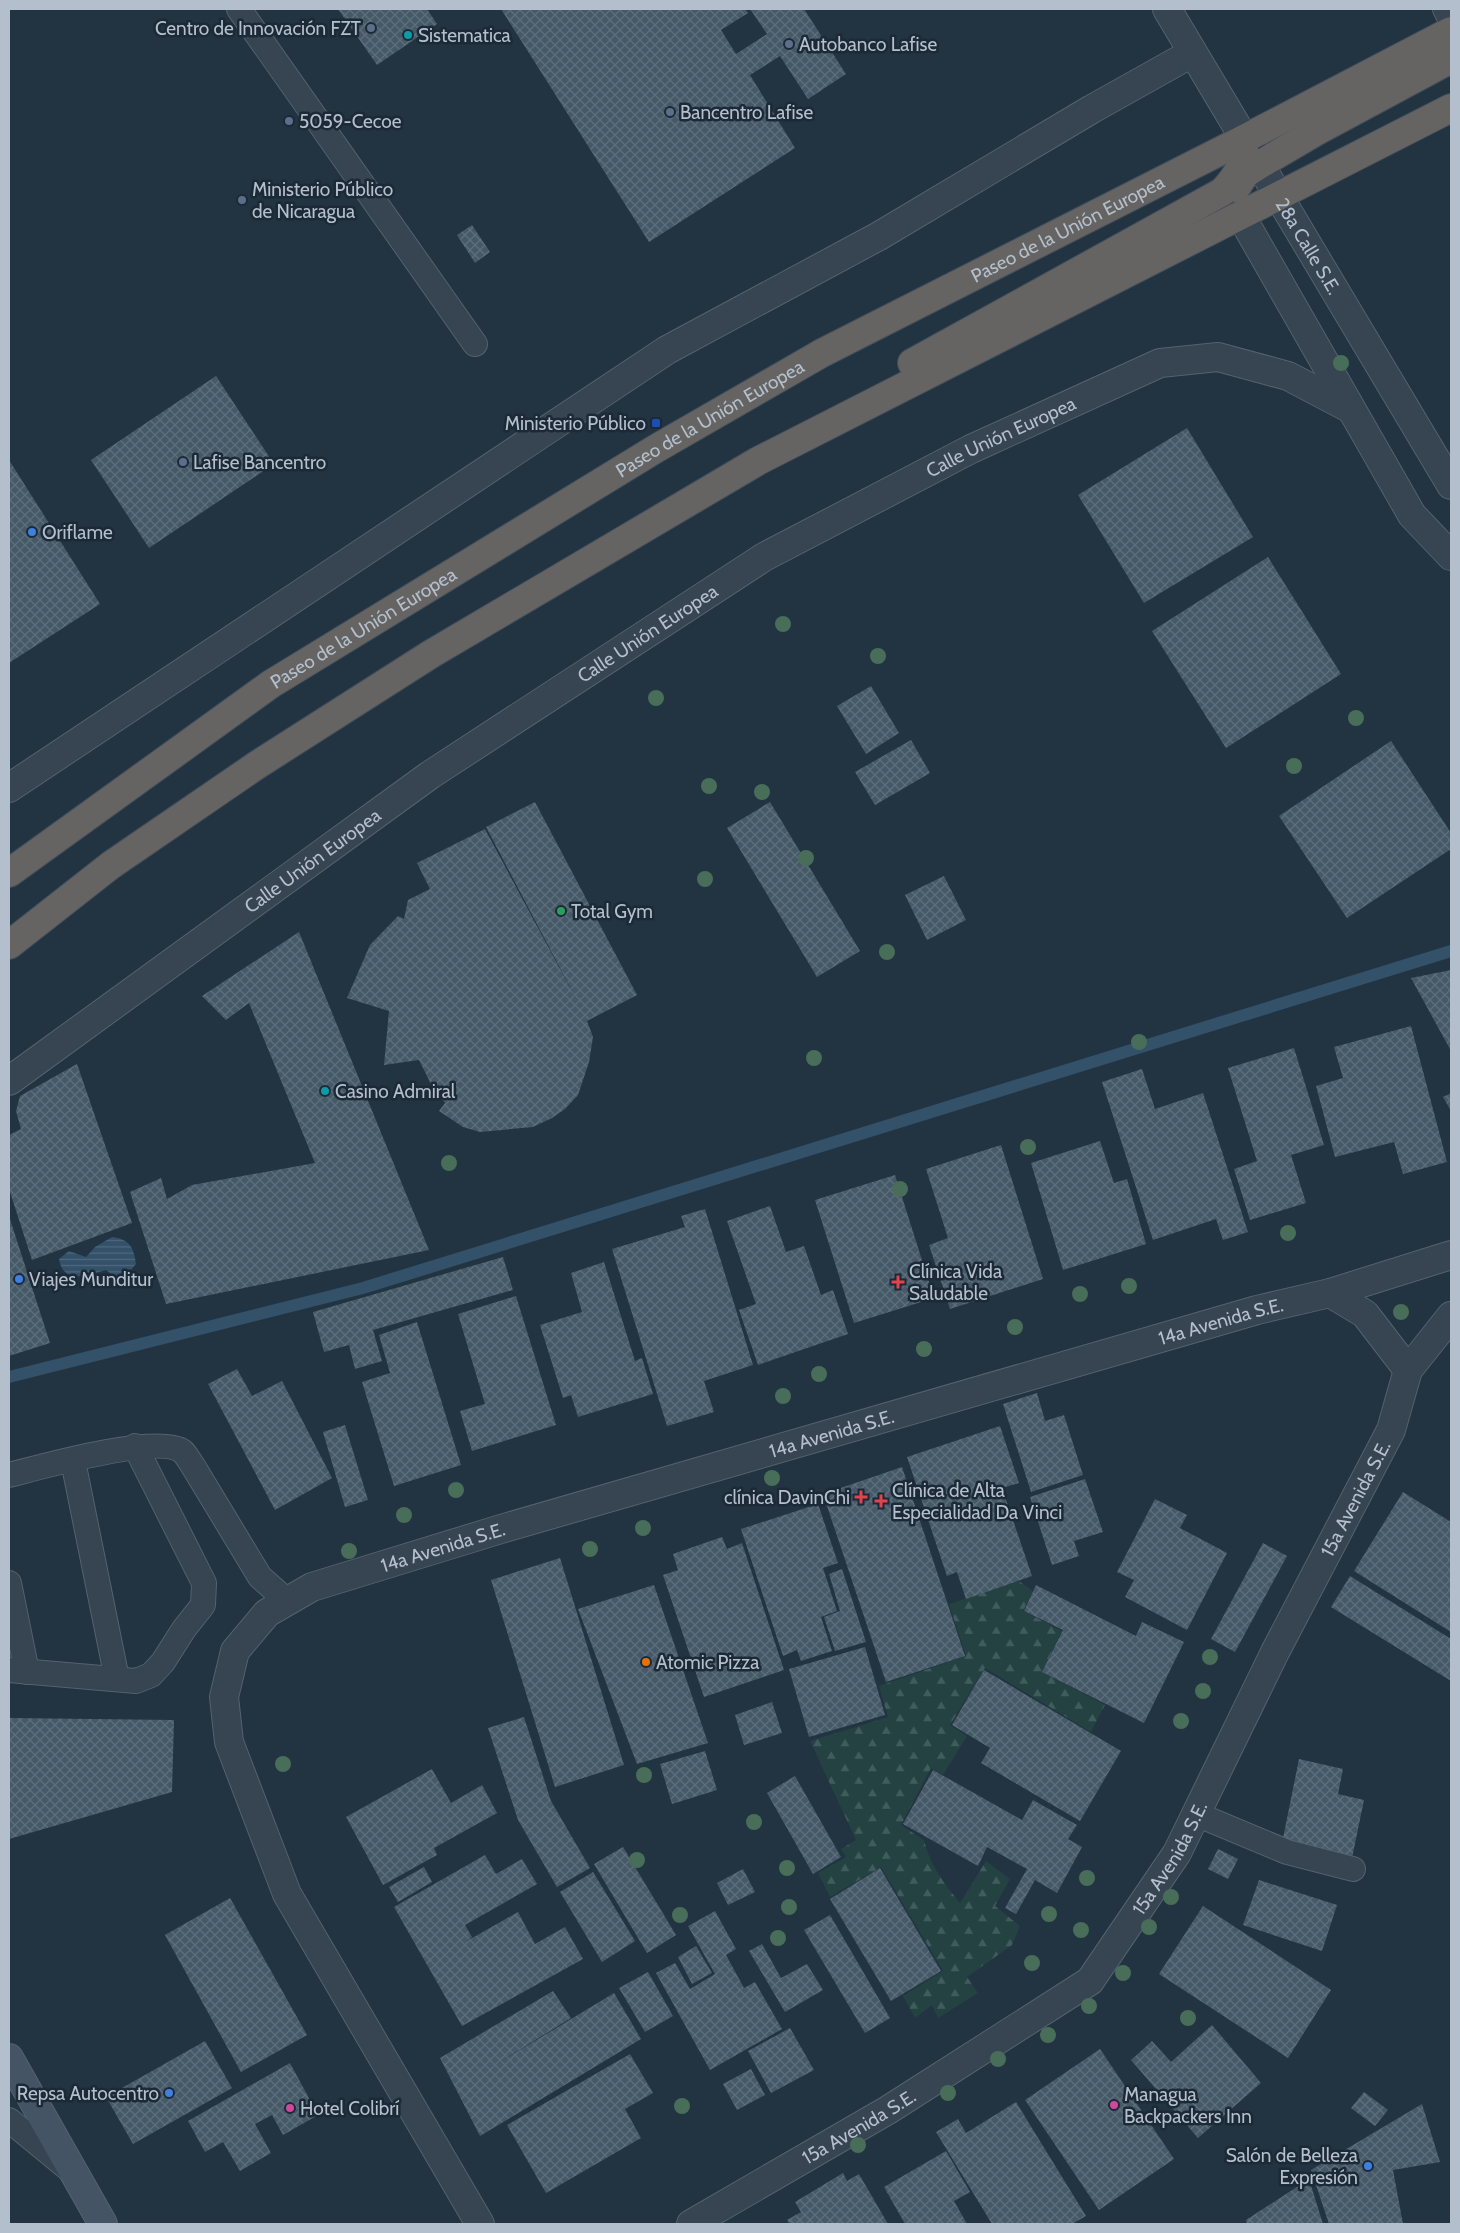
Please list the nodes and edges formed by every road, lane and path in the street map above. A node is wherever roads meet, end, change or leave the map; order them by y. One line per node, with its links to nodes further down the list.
1 (239, 9): 13 (lane)
2 (1167, 9): 6 (street, 28a Calle S.E.)
3 (1444, 9): 4 (lane)
4 (1451, 21)
5 (1451, 31): 9 (highway, Paseo de la Unión Europea)
6 (1192, 53): 9 (street, 28a Calle S.E.); 18 (street)
7 (1451, 59): 10 (highway)
8 (1451, 108): 11 (highway)
9 (1244, 140): 10 (street, 28a Calle S.E.); 15 (highway); 19 (highway, Paseo de la Unión Europea)
10 (1260, 165): 11 (street, 28a Calle S.E.); 12 (highway)
11 (1278, 197): 12 (highway); 16 (street, 28a Calle S.E.)
12 (1241, 216): 14 (street); 15 (highway)
13 (475, 344)
14 (1348, 408): 17 (street); 21 (street, Calle Unión Europea)
15 (823, 428): 20 (highway)
16 (1451, 484)
17 (1451, 556)
18 (9, 788)
19 (9, 873)
20 (9, 945)
21 (9, 1081)
22 (1451, 1254): 23 (street, 14a Avenida S.E.)
23 (1330, 1293): 25 (street); 30 (street, 14a Avenida S.E.)
24 (1451, 1316): 25 (street, 15a Avenida S.E.)
25 (1408, 1370): 33 (street, 15a Avenida S.E.)
26 (135, 1446): 27 (lane); 30 (lane); 32 (lane)
27 (72, 1460): 28 (lane); 32 (lane)
28 (9, 1475)
29 (9, 1583): 31 (lane)
30 (286, 1600): 39 (street, 14a Avenida S.E.)
31 (18, 1671): 32 (lane)
32 (117, 1679)
33 (1196, 1814): 34 (lane); 40 (street, 15a Avenida S.E.)
34 (1353, 1869)
35 (9, 2058): 37 (main road)
36 (9, 2120): 37 (lane)
37 (73, 2172): 38 (main road)
38 (103, 2224)
39 (480, 2224)
40 (691, 2224)

